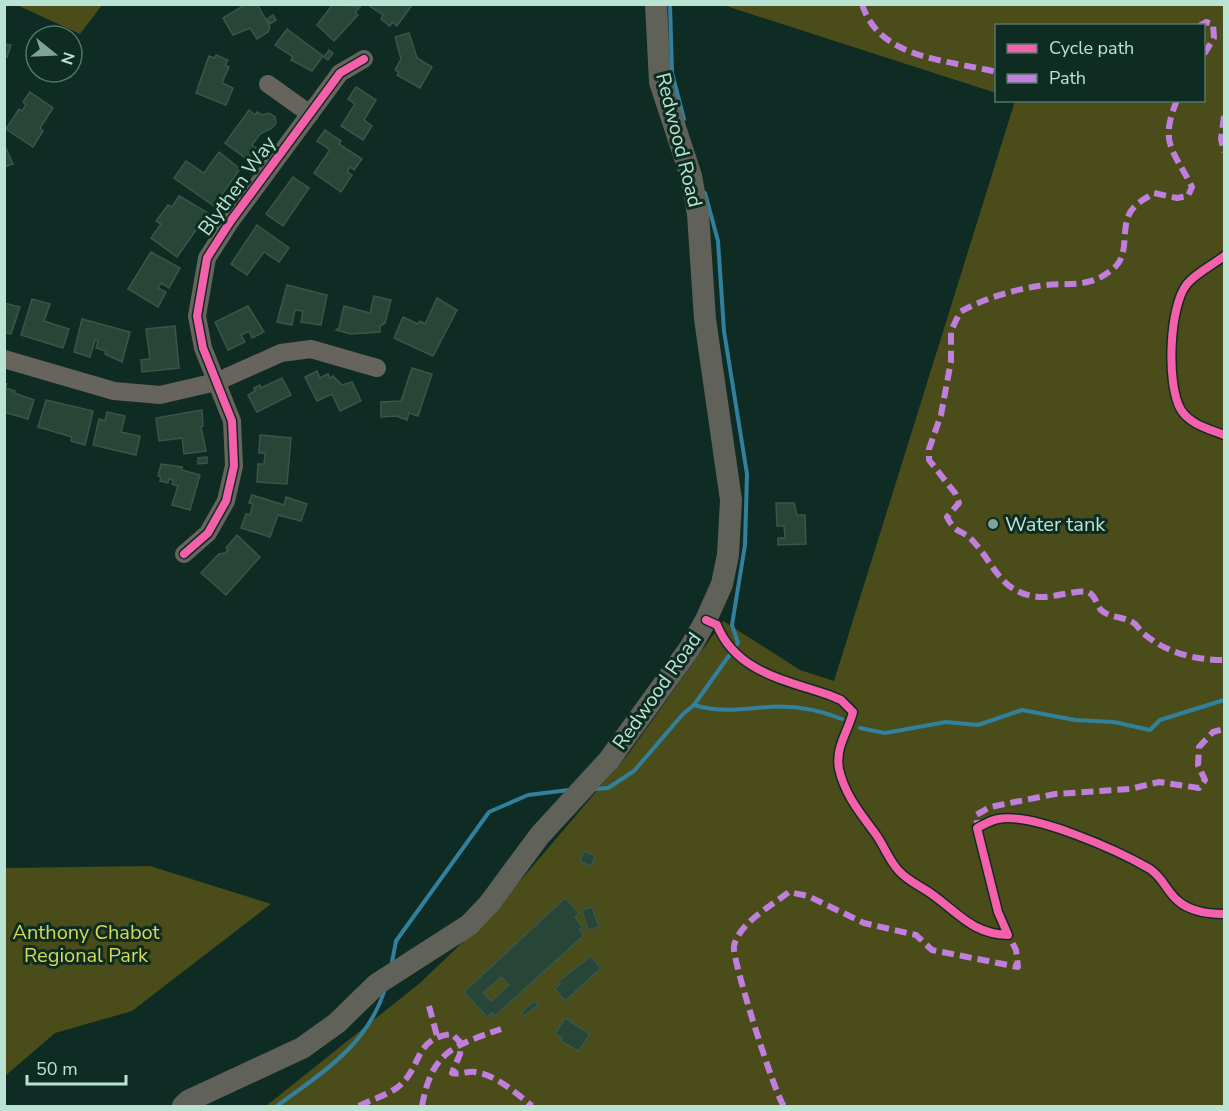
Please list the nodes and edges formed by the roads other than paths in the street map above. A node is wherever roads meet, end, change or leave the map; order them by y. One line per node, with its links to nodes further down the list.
1 (656, 4): 9 (main road, Redwood Road)
2 (364, 59): 4 (street, Blythen Way)
3 (268, 84): 4 (street)
4 (310, 114): 7 (street, Blythen Way)
5 (4, 359): 7 (street)
6 (377, 368): 7 (street)
7 (216, 382): 8 (street, Blythen Way)
8 (184, 554)
9 (183, 1107)

